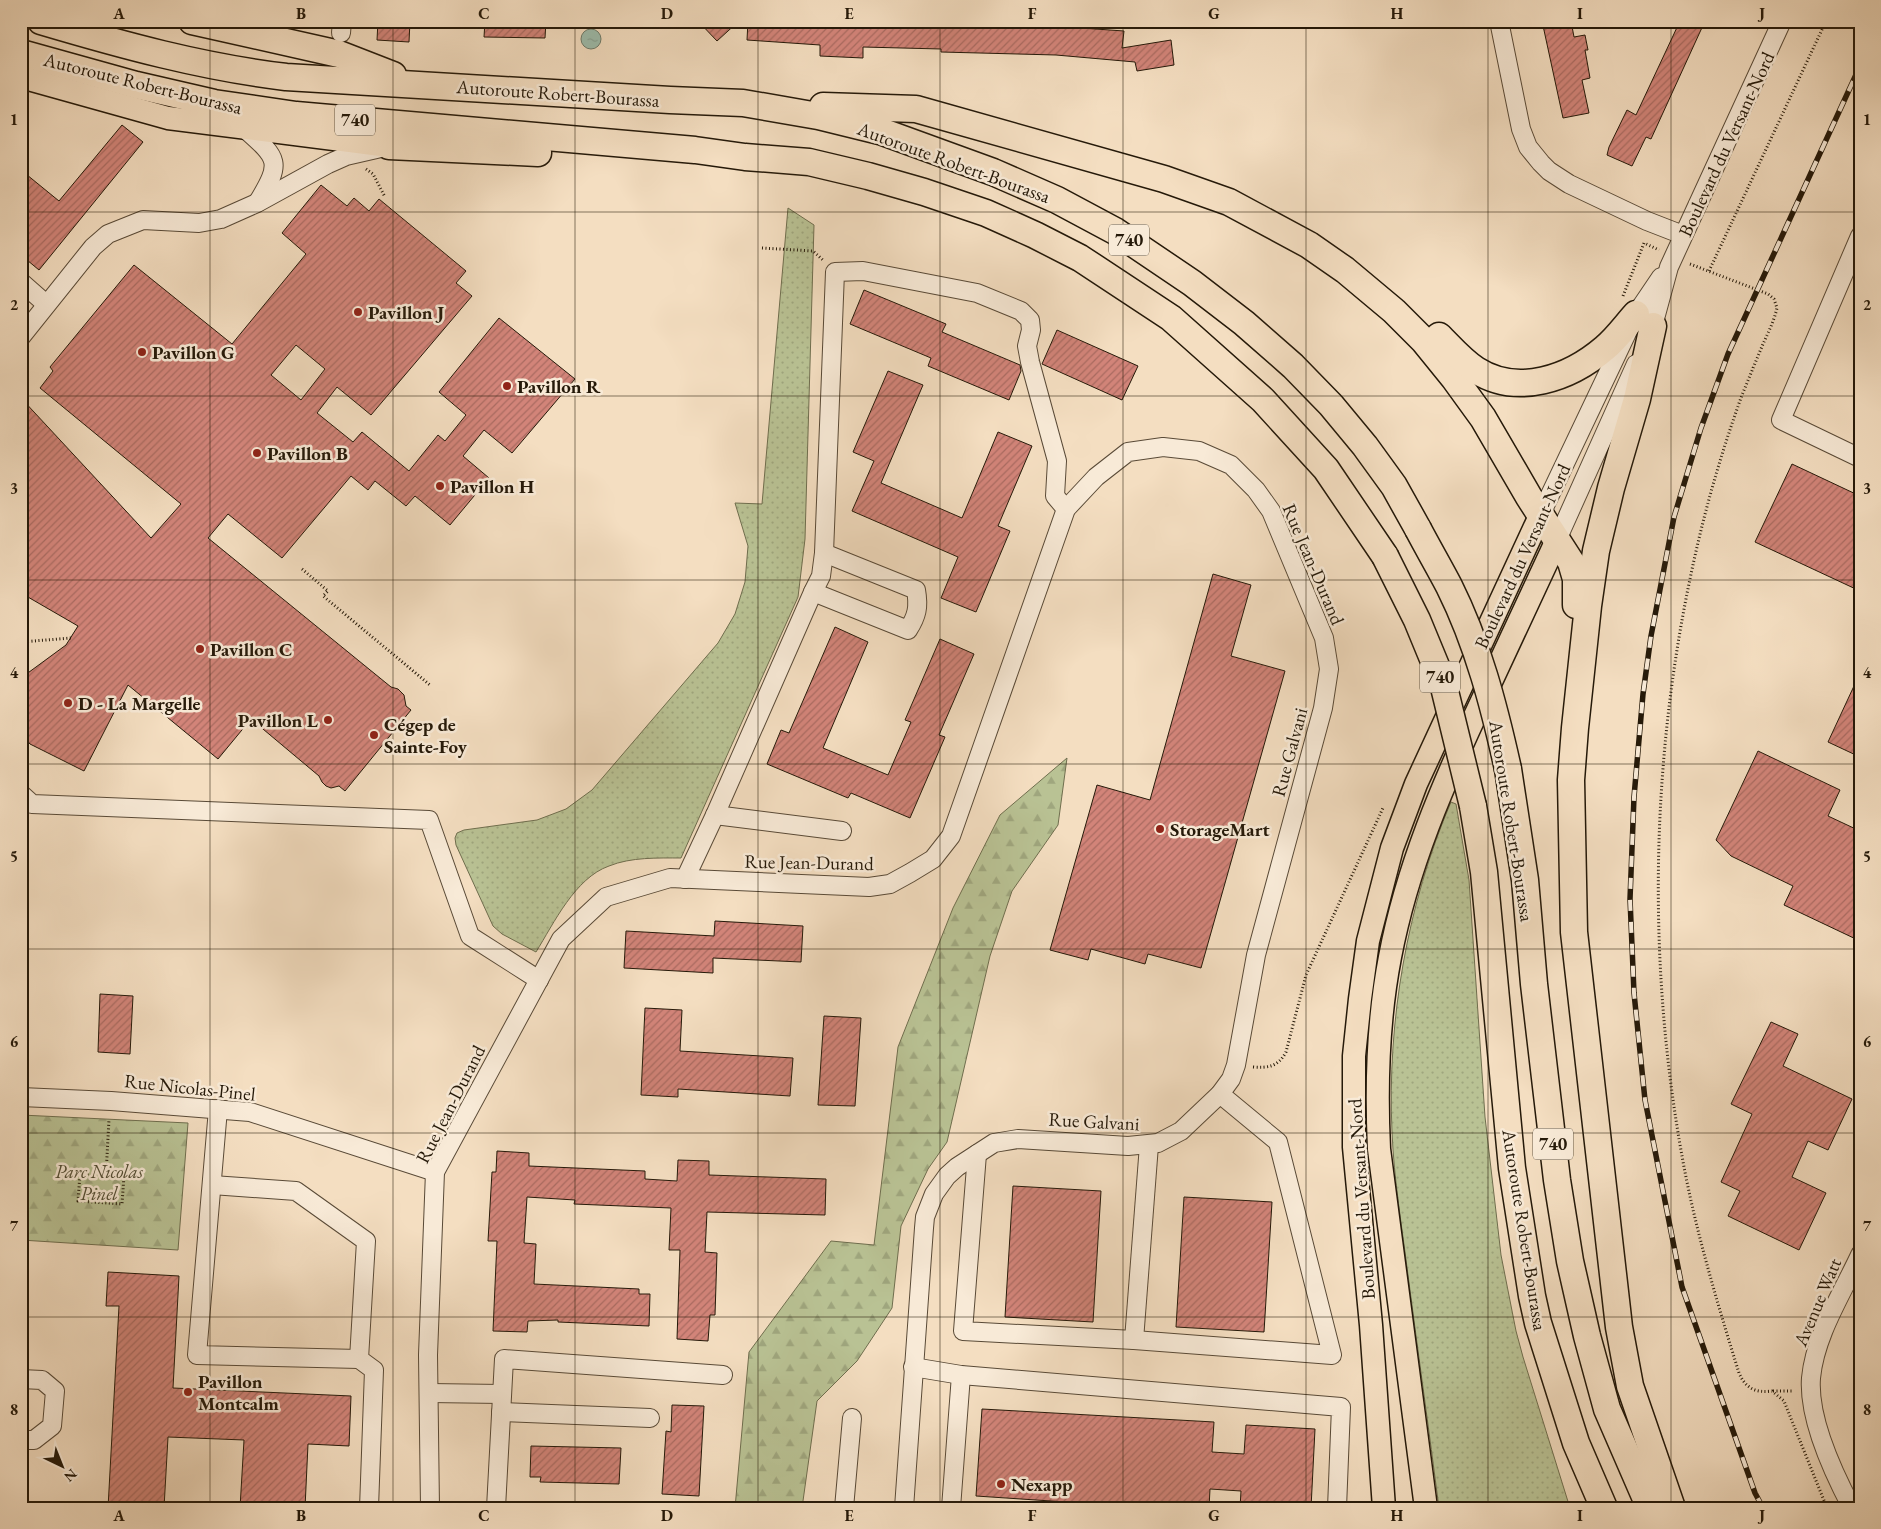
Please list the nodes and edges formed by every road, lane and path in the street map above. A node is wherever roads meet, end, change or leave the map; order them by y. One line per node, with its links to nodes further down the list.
1 (41, 21): 8 (highway, Autoroute Robert-Bourassa / 740)
2 (192, 21): 8 (highway)
3 (1499, 21): 16 (street)
4 (1782, 21): 16 (street, Boulevard du Versant-Nord)
5 (1826, 21): 22 (path)
6 (21, 53): 12 (highway, Autoroute Robert-Bourassa / 740)
7 (21, 77): 10 (main road)
8 (415, 84): 9 (highway, Autoroute Robert-Bourassa / 740)
9 (743, 103): 18 (highway); 78 (highway, Autoroute Robert-Bourassa / 740, bridge)
10 (245, 128): 11 (main road); 15 (street)
11 (389, 146): 12 (highway); 13 (street)
12 (695, 150): 54 (highway, Autoroute Robert-Bourassa / 740, bridge)
13 (346, 156): 14 (path); 15 (street)
14 (385, 197)
15 (258, 203): 24 (street)
16 (1683, 235): 25 (street, Boulevard du Versant-Nord)
17 (1860, 236): 27 (street)
18 (1309, 245): 25 (highway); 29 (highway)
19 (762, 248): 20 (path)
20 (814, 251)
21 (1698, 267): 22 (path)
22 (1709, 271): 80 (path)
23 (21, 282): 24 (street)
24 (46, 304): 26 (street)
25 (1644, 320): 29 (street, Boulevard du Versant-Nord); 30 (street, Boulevard du Versant-Nord); 38 (highway)
26 (21, 338)
27 (1860, 458)
28 (1066, 509): 31 (street); 36 (street, Rue Jean-Durand); 42 (street, Rue Jean-Durand)
29 (1540, 516): 30 (highway); 74 (main road, Boulevard du Versant-Nord)
30 (1557, 540): 38 (highway); 75 (main road, Boulevard du Versant-Nord)
31 (824, 553): 33 (street); 33 (street)
32 (302, 569): 37 (path)
33 (813, 592): 40 (street)
34 (71, 638): 35 (path)
35 (21, 642)
36 (1329, 669): 44 (street, Rue Galvani)
37 (430, 685)
38 (1575, 728): 79 (highway)
39 (21, 794): 43 (street)
40 (715, 815): 41 (street); 42 (street)
41 (842, 831)
42 (685, 879): 43 (street, Rue Jean-Durand)
43 (539, 980): 50 (street, Rue Jean-Durand)
44 (1220, 1094): 48 (street, Rue Galvani); 55 (street)
45 (21, 1097): 46 (street, Rue Nicolas-Pinel)
46 (218, 1110): 50 (street, Rue Nicolas-Pinel); 52 (street)
47 (109, 1129): 51 (path)
48 (1149, 1145): 49 (street, Rue Galvani); 55 (street)
49 (977, 1154): 55 (street); 57 (street, Rue Galvani)
50 (435, 1172): 61 (street, Rue Jean-Durand)
51 (106, 1175): 51 (path)
52 (212, 1185): 56 (street); 56 (street)
53 (1860, 1255): 81 (street, Avenue Watt)
54 (1538, 1323): 76 (highway); 77 (highway, Autoroute Robert-Bourassa / 740)
55 (1134, 1340)
56 (359, 1359): 67 (street)
57 (913, 1367): 59 (street); 71 (street, Rue Galvani)
58 (723, 1375): 62 (street)
59 (961, 1375): 72 (street); 73 (street)
60 (21, 1379): 66 (street)
61 (429, 1393): 62 (street); 68 (street, Rue Jean-Durand)
62 (502, 1394): 63 (street)
63 (501, 1412): 64 (street); 69 (street)
64 (650, 1418)
65 (852, 1418): 70 (street)
66 (21, 1440)
67 (369, 1508)
68 (430, 1508)
69 (496, 1508)
70 (844, 1508)
71 (904, 1508)
72 (951, 1508)
73 (1337, 1508)
74 (1384, 1508)
75 (1426, 1508)
76 (1585, 1508)
77 (1604, 1508)
78 (1650, 1508)
79 (1672, 1508)
80 (1827, 1508)
81 (1852, 1508)

